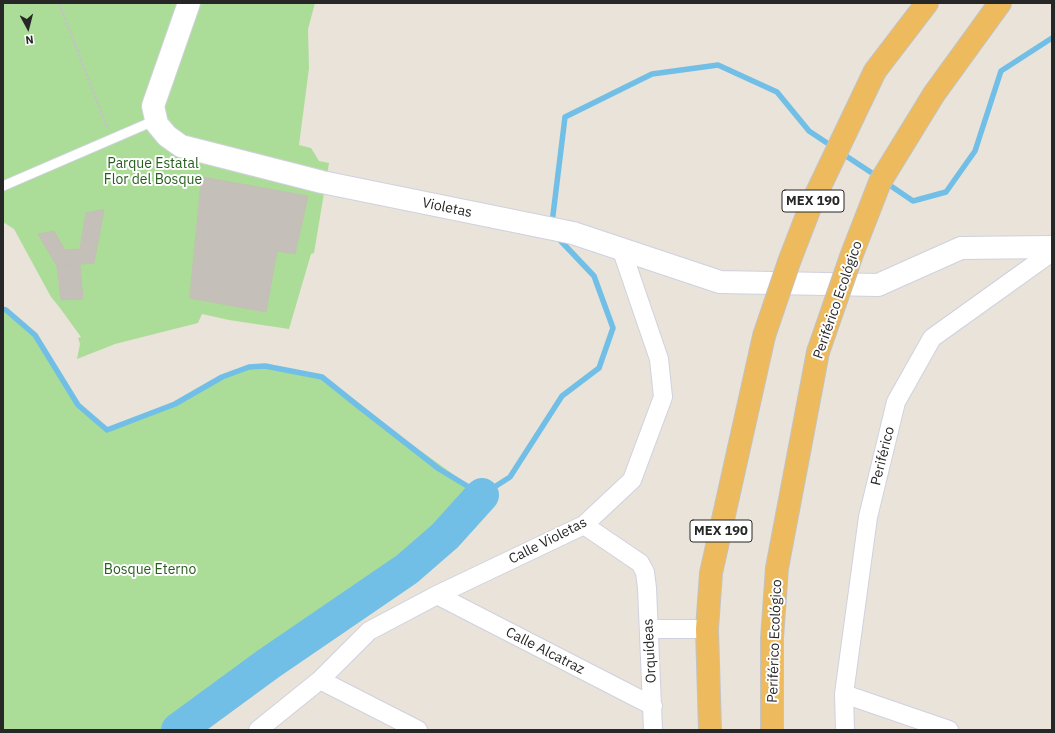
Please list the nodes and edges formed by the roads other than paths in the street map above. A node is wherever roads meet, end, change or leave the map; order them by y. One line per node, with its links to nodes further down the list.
1 (189, 3): 4 (street)
2 (927, 3): 12 (highway, MEX 190, bridge)
3 (1000, 3): 20 (highway, Periférico Ecológico, bridge)
4 (156, 120): 5 (lane); 7 (street, Violetas)
5 (3, 186)
6 (1052, 247): 7 (street, Violetas)
7 (621, 248): 9 (street, Calle Violetas)
8 (1052, 252): 14 (street, Periférico)
9 (584, 525): 10 (street, Calle Violetas); 11 (street, Orquídeas)
10 (437, 595): 13 (street, Calle Violetas); 15 (street, Calle Alcatraz)
11 (649, 629): 12 (street); 15 (street, Orquídeas)
12 (707, 629): 19 (highway, MEX 190)
13 (320, 680): 16 (street, Calle Violetas); 17 (street)
14 (844, 694): 21 (street, Periférico); 22 (street)
15 (653, 706): 18 (street, Orquídeas)
16 (258, 730)
17 (418, 730)
18 (653, 730)
19 (710, 730)
20 (772, 730)
21 (845, 730)
22 (949, 730)

